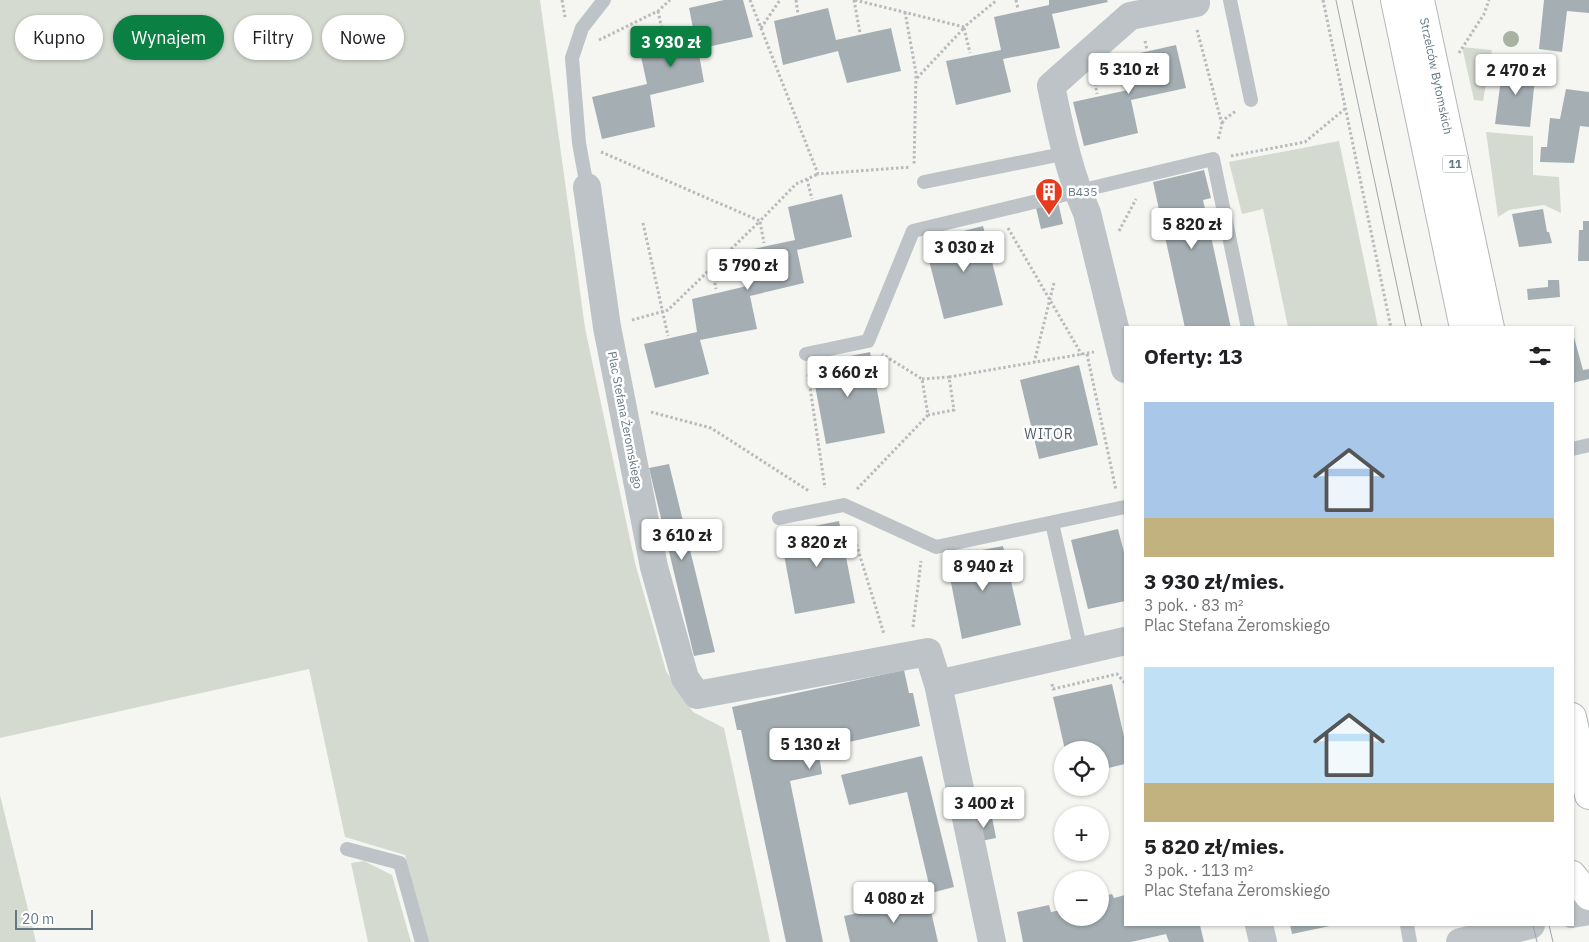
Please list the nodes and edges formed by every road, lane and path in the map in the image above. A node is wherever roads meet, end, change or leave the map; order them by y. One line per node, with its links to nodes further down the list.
1 (604, 0): 29 (lane, Plac Stefana Żeromskiego)
2 (670, 0): 15 (path)
3 (750, 0): 20 (path)
4 (780, 0): 20 (path)
5 (796, 0): 18 (path)
6 (854, 0): 17 (path); 21 (path)
7 (996, 0): 19 (path)
8 (1016, 0): 14 (path)
9 (1230, 0): 27 (lane)
10 (1323, 0): 28 (path)
11 (1395, 0): 52 (highway, Strzelców Bytomskich / 11)
12 (1420, 0): 53 (highway, Strzelców Bytomskich / 11)
13 (1489, 0): 25 (path)
14 (1018, 9)
15 (658, 11): 22 (path); 23 (path)
16 (1201, 11): 30 (street); 31 (path)
17 (905, 12): 19 (path); 26 (path)
18 (798, 14)
19 (964, 27): 24 (path); 26 (path)
20 (761, 28): 33 (path)
21 (860, 33)
22 (597, 42)
23 (665, 44)
24 (970, 53)
25 (1457, 55)
26 (916, 78): 32 (path)
27 (1251, 100)
28 (1346, 108): 31 (path); 51 (path)
29 (579, 142): 37 (lane, Plac Stefana Żeromskiego); 41 (path)
30 (1066, 153): 35 (lane); 38 (street)
31 (1213, 159): 34 (lane); 50 (lane)
32 (914, 166): 33 (path); 35 (path)
33 (818, 174): 36 (path)
34 (1149, 174): 38 (lane); 44 (path)
35 (920, 178)
36 (807, 179): 39 (path); 41 (path)
37 (587, 187): 54 (street, Plac Stefana Żeromskiego)
38 (1077, 192): 40 (lane); 44 (street)
39 (812, 199)
40 (971, 217): 48 (path); 56 (lane)
41 (760, 221): 43 (path); 45 (path)
42 (643, 223): 49 (path)
43 (764, 243)
44 (1101, 267): 59 (street)
45 (712, 268): 47 (path); 49 (path)
46 (1054, 283): 48 (path)
47 (716, 289)
48 (1049, 298): 58 (path); 60 (path)
49 (662, 311): 54 (path); 55 (path)
50 (1248, 326)
51 (1391, 326)
52 (1464, 326)
53 (1490, 326)
54 (606, 328): 64 (street, Plac Stefana Żeromskiego)
55 (668, 336)
56 (806, 354)
57 (882, 354): 63 (path)
58 (1084, 355): 59 (path); 60 (path); 70 (path)
59 (1122, 357)
60 (1034, 363): 62 (path)
61 (807, 370): 68 (path)
62 (949, 377): 63 (path); 65 (path)
63 (922, 379): 65 (path)
64 (621, 404): 68 (path); 76 (street, Plac Stefana Żeromskiego)
65 (928, 414): 69 (path)
66 (1589, 445): 67 (lane)
67 (1574, 449)
68 (828, 502): 69 (path)
69 (843, 503): 71 (lane); 73 (lane); 76 (path)
70 (1123, 508): 72 (lane)
71 (779, 518)
72 (1052, 523): 73 (lane); 75 (lane)
73 (924, 542): 76 (path)
74 (1124, 641): 75 (street)
75 (1081, 651): 78 (street)
76 (901, 657): 78 (street, Plac Stefana Żeromskiego)
77 (1124, 681): 79 (path)
78 (938, 684): 91 (street, Plac Stefana Żeromskiego)
79 (1053, 689)
80 (1574, 725): 81 (highway)
81 (1587, 777)
82 (348, 849): 90 (lane)
83 (1574, 877): 84 (highway)
84 (1589, 896)
85 (1589, 910): 86 (street)
86 (1574, 914)
87 (1259, 926): 92 (street)
88 (1407, 926): 93 (lane)
89 (1528, 926): 94 (street)
90 (422, 942)
91 (992, 942)
92 (1263, 942)
93 (1410, 942)
94 (1460, 942)

